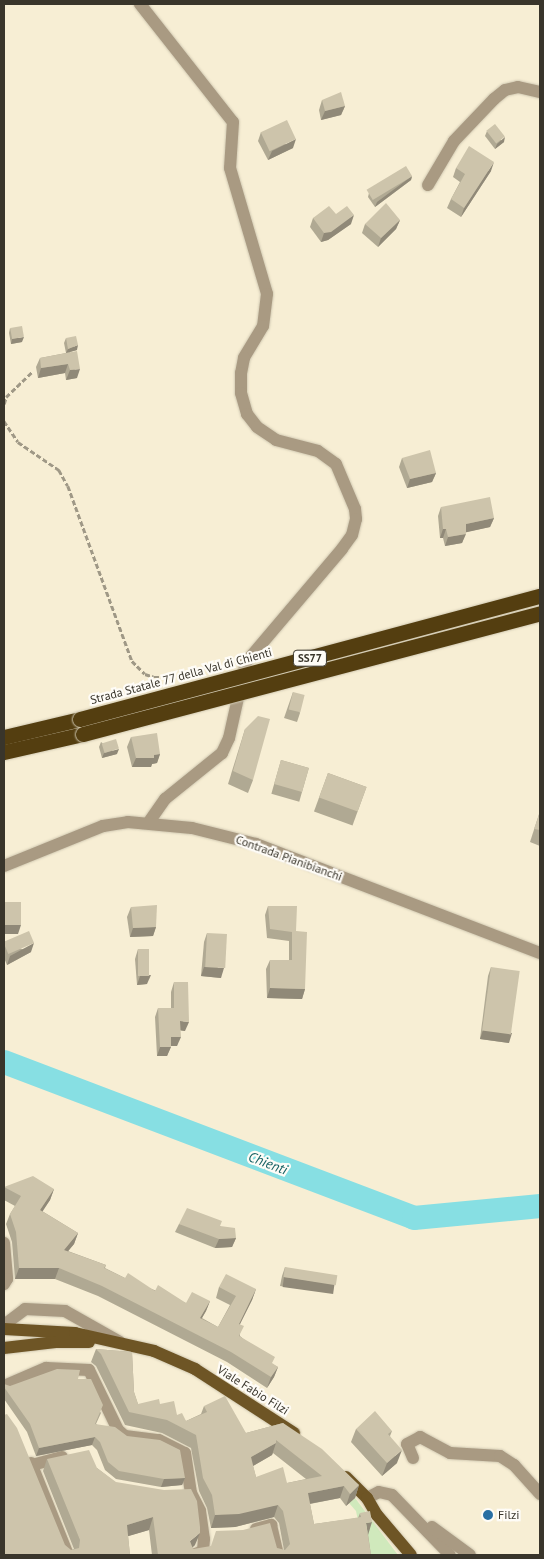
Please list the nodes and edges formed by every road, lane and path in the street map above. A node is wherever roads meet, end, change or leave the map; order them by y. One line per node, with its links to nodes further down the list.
1 (140, 4): 12 (street)
2 (540, 92): 3 (street)
3 (428, 185)
4 (33, 371): 5 (path)
5 (4, 404)
6 (4, 421): 9 (path)
7 (540, 596): 10 (highway, Strada Statale 77 della Val di Chienti / SS77, bridge)
8 (540, 613): 11 (highway, SS77, bridge)
9 (186, 676)
10 (4, 737)
11 (4, 752)
12 (149, 822): 13 (street, Contrada Pianibianchi); 14 (street, Contrada Pianibianchi)
13 (4, 866)
14 (540, 953)
15 (4, 1243): 16 (street)
16 (4, 1284)
17 (4, 1327): 18 (main road, Viale Fabio Filzi); 18 (street)
18 (122, 1343): 19 (main road, Viale Fabio Filzi); 21 (main road, Viale Fabio Filzi)
19 (4, 1348)
20 (4, 1386): 27 (street)
21 (302, 1439)
22 (26, 1451): 25 (street)
23 (75, 1455): 25 (street)
24 (413, 1458): 29 (street)
25 (32, 1465): 35 (street)
26 (336, 1468): 30 (main road)
27 (191, 1493): 28 (street); 34 (street)
28 (176, 1494)
29 (540, 1494)
30 (367, 1498): 31 (street); 38 (main road)
31 (409, 1509): 39 (street); 40 (street)
32 (245, 1532): 37 (street)
33 (220, 1535): 34 (street)
34 (203, 1536): 36 (street)
35 (68, 1555)
36 (193, 1555)
37 (278, 1555)
38 (411, 1555)
39 (450, 1555)
40 (470, 1555)

